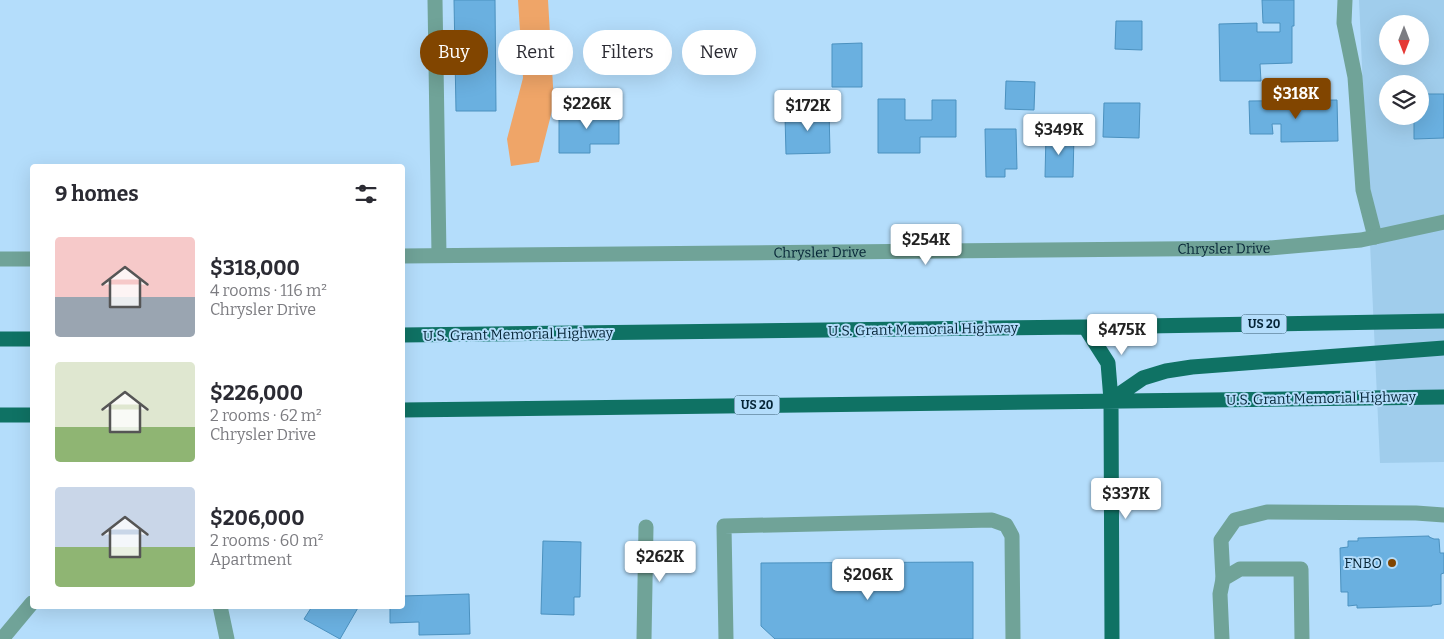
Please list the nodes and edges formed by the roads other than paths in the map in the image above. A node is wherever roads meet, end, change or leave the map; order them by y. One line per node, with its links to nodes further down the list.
1 (435, 0): 6 (street)
2 (1345, 0): 4 (street)
3 (1444, 222): 4 (street, Chrysler Drive)
4 (1375, 237): 6 (street, Chrysler Drive)
5 (405, 256): 6 (street, Chrysler Drive)
6 (438, 256)
7 (0, 259): 8 (street)
8 (30, 259)
9 (1444, 321): 10 (main road, U.S. Grant Memorial Highway / US 20)
10 (1085, 327): 11 (main road, U.S. Grant Memorial Highway / US 20); 16 (main road)
11 (405, 335)
12 (30, 339): 13 (main road)
13 (0, 340)
14 (1444, 348): 16 (main road)
15 (1444, 397): 16 (main road, U.S. Grant Memorial Highway / US 20)
16 (1111, 400): 17 (main road, US 20); 30 (main road)
17 (405, 410)
18 (0, 415): 19 (main road)
19 (30, 415)
20 (1444, 515): 22 (street)
21 (646, 527): 27 (street)
22 (1223, 579): 31 (street); 32 (street)
23 (30, 605): 25 (street)
24 (221, 609): 26 (street)
25 (2, 639)
26 (227, 639)
27 (644, 639)
28 (726, 639): 29 (street)
29 (1013, 639)
30 (1112, 639)
31 (1222, 639)
32 (1302, 639)

